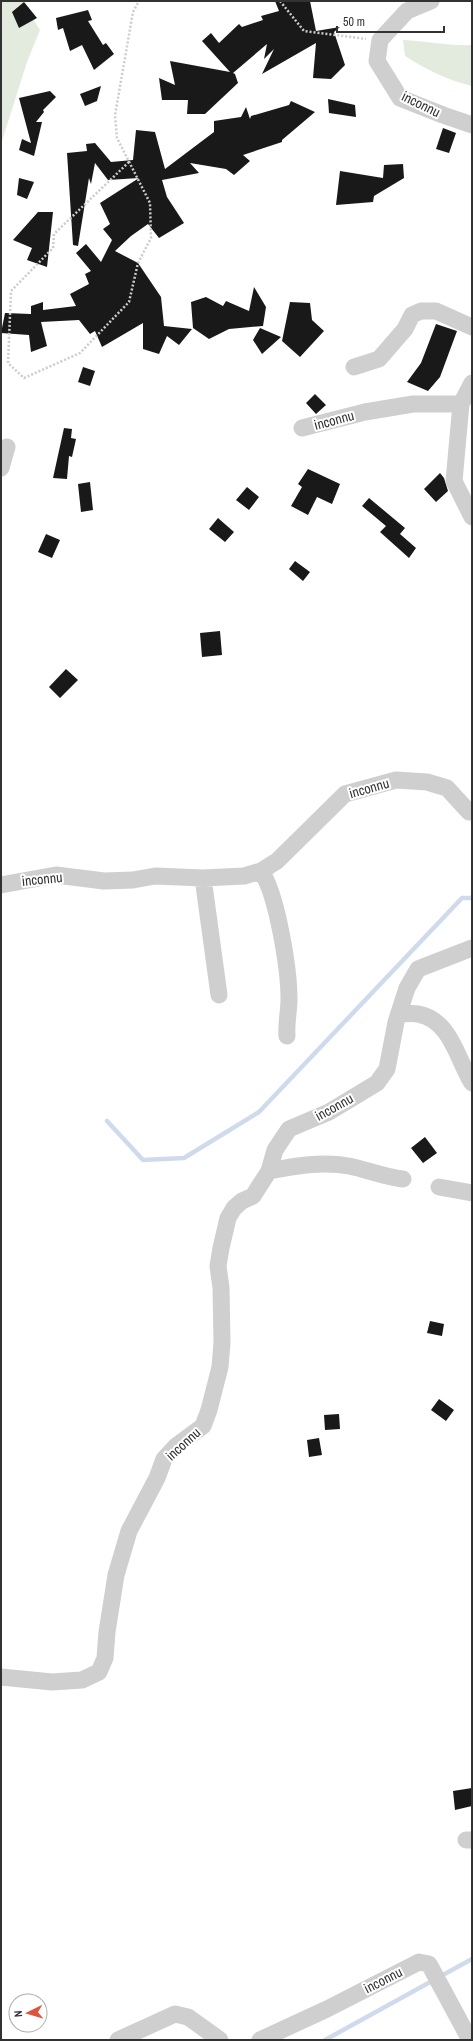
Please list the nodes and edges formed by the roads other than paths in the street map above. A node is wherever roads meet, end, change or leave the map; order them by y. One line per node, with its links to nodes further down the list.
1 (431, 1): 2 (street, inconnu)
2 (472, 125)
3 (472, 327): 4 (street)
4 (354, 367)
5 (472, 383): 6 (street)
6 (461, 404): 7 (street, inconnu); 10 (street)
7 (302, 428)
8 (7, 446): 9 (street)
9 (1, 468)
10 (472, 517)
11 (472, 812): 12 (street, inconnu)
12 (261, 871): 13 (street, inconnu); 18 (street)
13 (203, 878): 14 (street, inconnu); 16 (street)
14 (1, 885)
15 (472, 948): 17 (street, inconnu)
16 (219, 995)
17 (399, 1014): 19 (street); 20 (street, inconnu)
18 (287, 1036)
19 (472, 1083)
20 (269, 1171): 21 (street); 24 (street, inconnu)
21 (404, 1179)
22 (439, 1187): 23 (street)
23 (472, 1193)
24 (1, 1677)
25 (118, 2040): 26 (street)
26 (220, 2040)
27 (260, 2040): 28 (street, inconnu)
28 (470, 2040)

